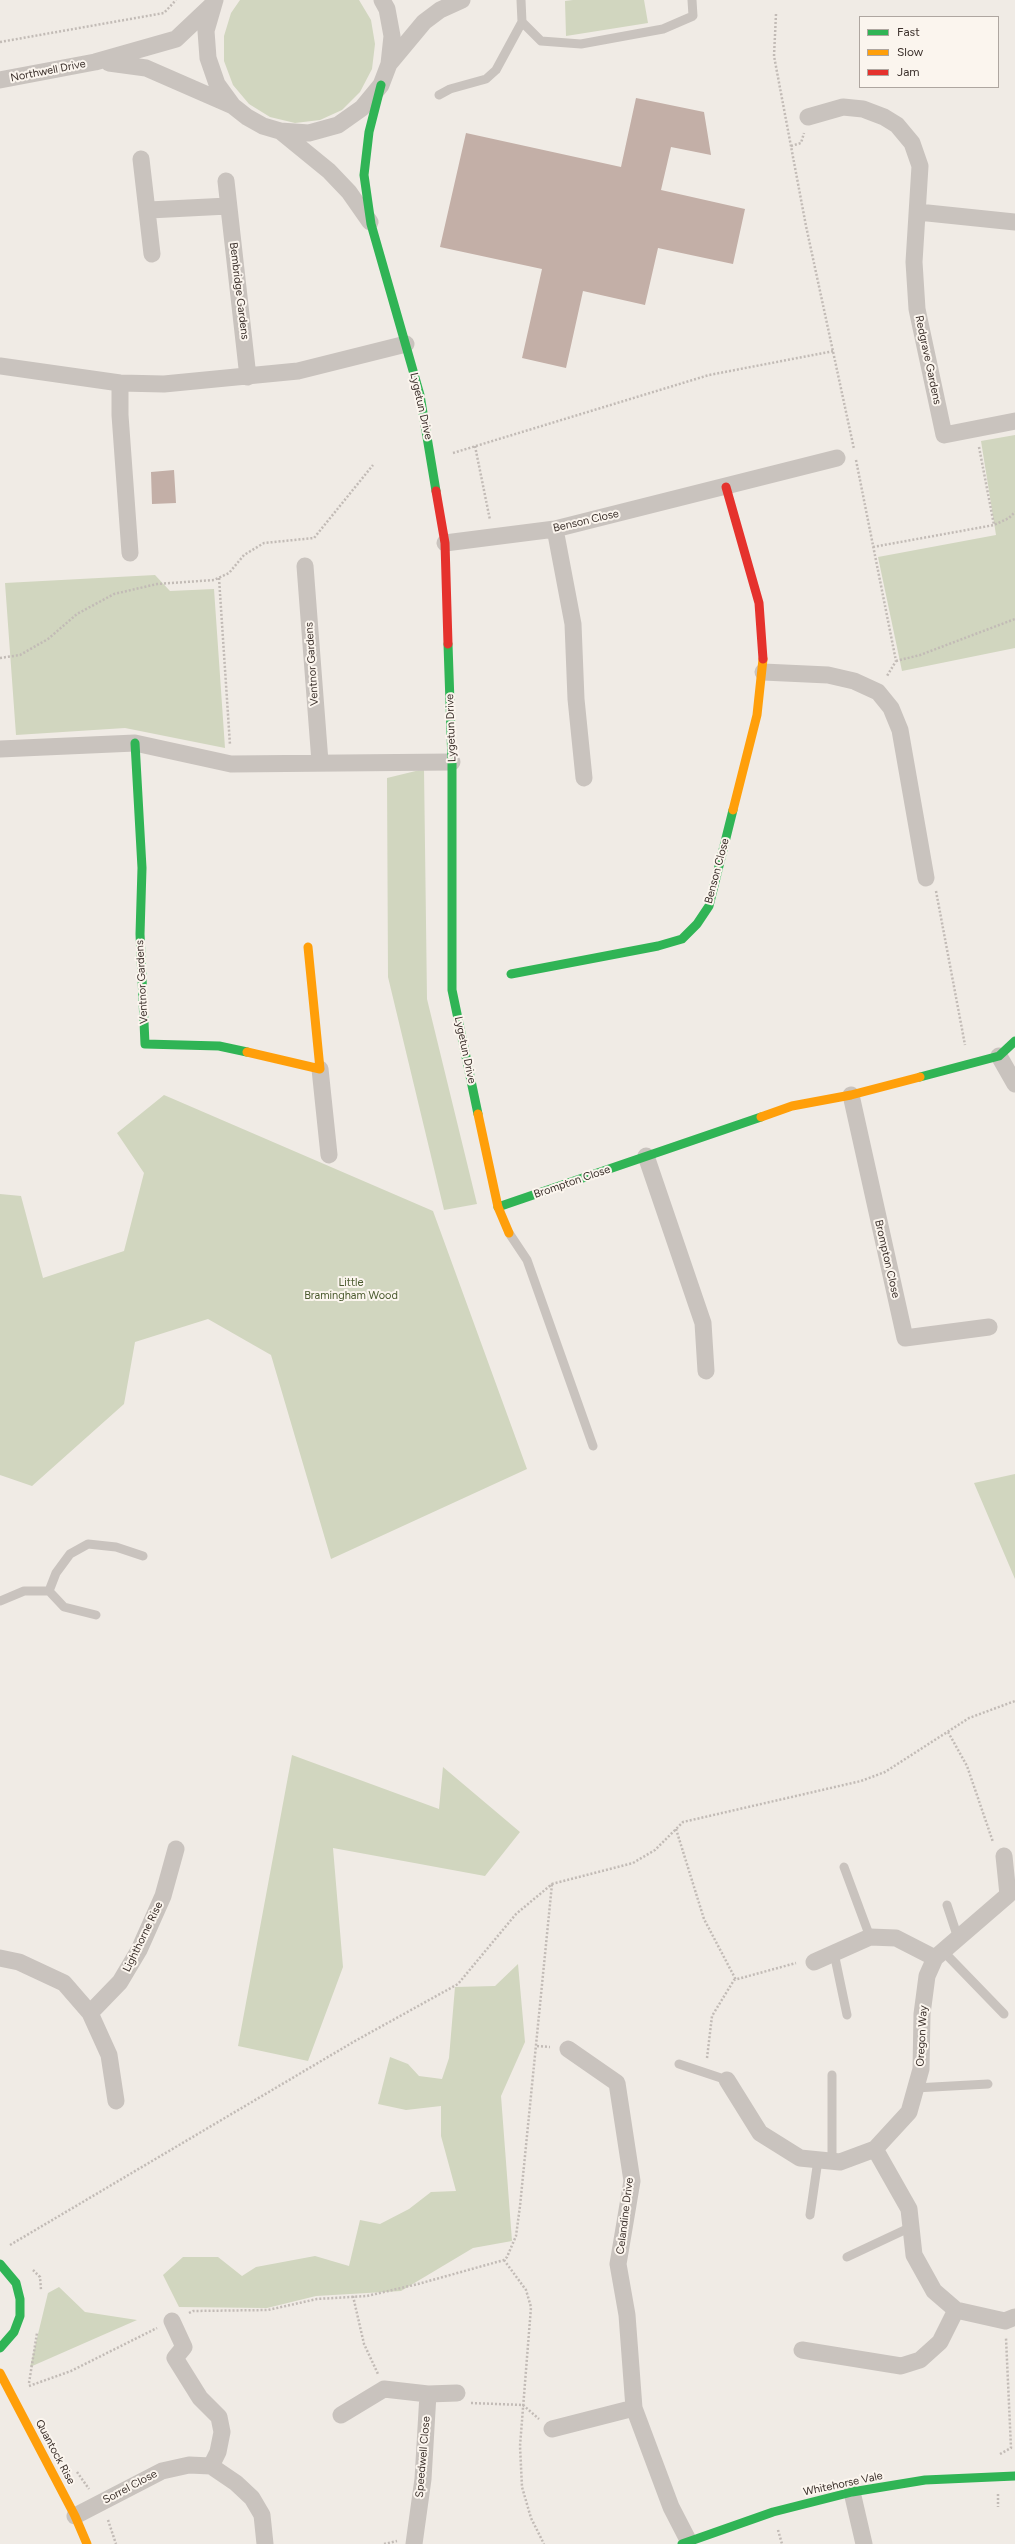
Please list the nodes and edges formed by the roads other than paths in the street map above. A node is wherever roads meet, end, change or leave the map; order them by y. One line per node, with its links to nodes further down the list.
1 (382, 0): 8 (street)
2 (462, 0): 8 (street)
3 (521, 0): 6 (lane)
4 (692, 0): 6 (lane)
5 (214, 2): 7 (street); 12 (street)
6 (522, 22): 11 (lane)
7 (95, 62): 9 (street, Northwell Drive); 12 (street)
8 (389, 64): 10 (street)
9 (0, 80)
10 (381, 85): 14 (street); 21 (street, Lygetun Drive)
11 (439, 95)
12 (233, 106): 14 (street)
13 (808, 117): 19 (street, Redgrave Gardens)
14 (280, 131): 21 (street)
15 (141, 159): 18 (street)
16 (226, 181): 17 (street, Bembridge Gardens)
17 (228, 206): 18 (street); 25 (street, Bembridge Gardens)
18 (149, 210): 22 (street)
19 (918, 212): 20 (street); 27 (street, Redgrave Gardens)
20 (1015, 222)
21 (371, 224): 23 (street, Lygetun Drive)
22 (152, 254)
23 (406, 344): 25 (street); 31 (street, Lygetun Drive)
24 (0, 366): 26 (street)
25 (248, 377): 26 (street)
26 (120, 383): 32 (street)
27 (1015, 421)
28 (837, 458): 29 (street, Benson Close)
29 (726, 487): 30 (street, Benson Close); 34 (street, Benson Close)
30 (555, 529): 31 (street, Benson Close); 39 (street)
31 (445, 543): 38 (street, Lygetun Drive)
32 (130, 553)
33 (305, 566): 37 (street, Ventnor Gardens)
34 (762, 672): 40 (street); 42 (street, Benson Close)
35 (135, 743): 36 (street); 37 (street); 45 (street, Ventnor Gardens)
36 (0, 750)
37 (320, 762): 38 (street)
38 (452, 762): 50 (street, Lygetun Drive)
39 (584, 778)
40 (926, 878)
41 (308, 947): 45 (street)
42 (511, 974)
43 (1015, 1041): 44 (street, Brompton Close)
44 (999, 1056): 46 (street); 47 (street, Brompton Close)
45 (320, 1069): 48 (street)
46 (1015, 1084)
47 (851, 1096): 49 (street, Brompton Close); 52 (street, Brompton Close)
48 (329, 1154)
49 (646, 1156): 50 (street, Brompton Close); 53 (street)
50 (498, 1207): 51 (street, Lygetun Drive)
51 (509, 1233): 54 (lane)
52 (990, 1327)
53 (706, 1371)
54 (593, 1446)
55 (143, 1556): 56 (lane)
56 (49, 1591): 57 (lane); 58 (lane)
57 (0, 1601)
58 (96, 1616)
59 (176, 1849): 70 (street, Lighthorne Rise)
60 (1004, 1856): 62 (street, Oregon Way)
61 (844, 1867): 64 (lane)
62 (1011, 1898): 65 (street, Oregon Way)
63 (947, 1905): 65 (lane)
64 (870, 1937): 66 (street); 67 (street)
65 (958, 1938): 67 (street, Oregon Way)
66 (834, 1953): 69 (street); 72 (lane)
67 (938, 1954): 71 (lane); 78 (street, Oregon Way)
68 (0, 1958): 70 (street)
69 (814, 1962)
70 (90, 2013): 79 (street)
71 (1004, 2014)
72 (847, 2015)
73 (568, 2049): 94 (street, Celandine Drive)
74 (679, 2064): 76 (lane)
75 (832, 2075): 81 (lane)
76 (727, 2080): 81 (street)
77 (988, 2084): 78 (lane)
78 (915, 2088): 80 (street, Oregon Way)
79 (116, 2101)
80 (874, 2149): 81 (street); 83 (street)
81 (825, 2160): 82 (lane)
82 (810, 2215)
83 (911, 2227): 84 (lane); 86 (street)
84 (847, 2257)
85 (0, 2264): 89 (street)
86 (956, 2310): 87 (street); 90 (street)
87 (1010, 2319)
88 (172, 2321): 97 (street)
89 (0, 2348)
90 (802, 2350)
91 (0, 2373): 100 (street, Quantock Rise)
92 (457, 2393): 93 (street)
93 (428, 2394): 95 (street); 104 (street, Speedwell Close)
94 (634, 2408): 96 (street); 101 (street, Celandine Drive)
95 (341, 2415)
96 (552, 2430)
97 (211, 2466): 100 (street, Sorrel Close); 103 (street)
98 (1015, 2476): 99 (street, Whitehorse Vale)
99 (852, 2492): 101 (street, Whitehorse Vale); 105 (street)
100 (75, 2516): 102 (street, Quantock Rise)
101 (685, 2542)
102 (87, 2544)
103 (265, 2544)
104 (414, 2544)
105 (864, 2544)

